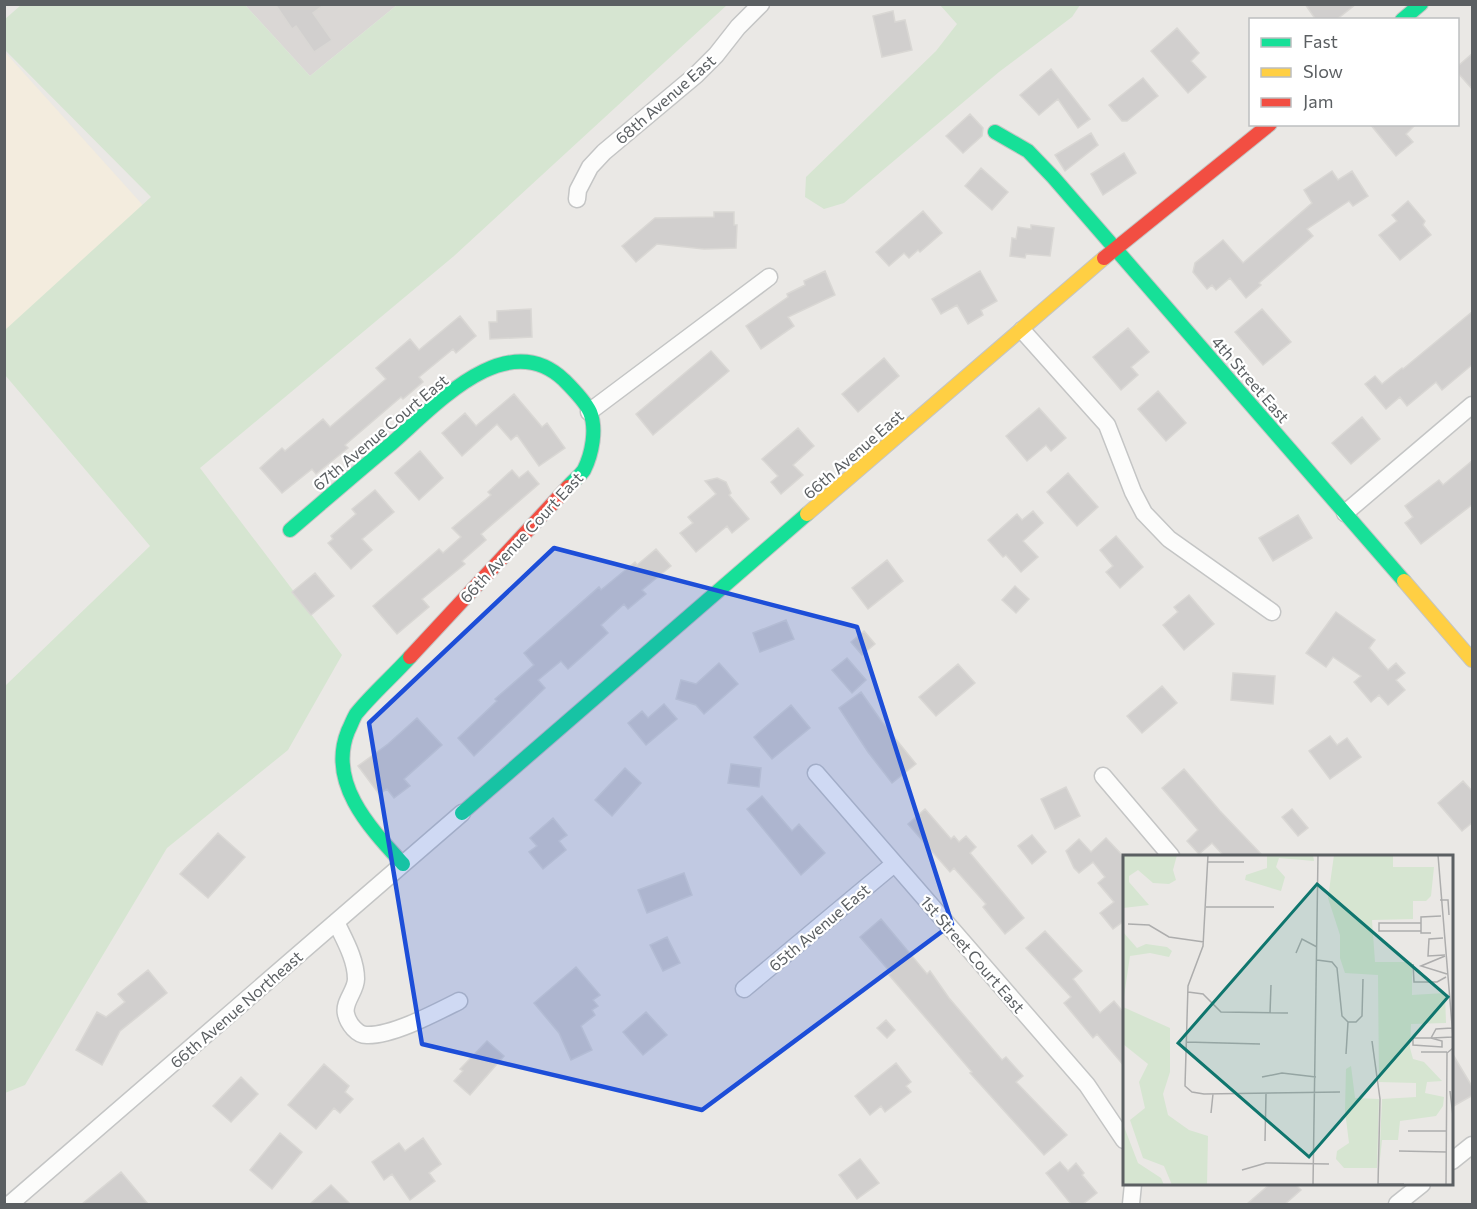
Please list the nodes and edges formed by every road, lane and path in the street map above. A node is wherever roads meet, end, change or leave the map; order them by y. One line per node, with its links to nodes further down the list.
1 (761, 4): 6 (street, 68th Avenue East)
2 (1421, 4): 3 (street)
3 (1404, 18)
4 (1267, 126): 7 (street, 66th Avenue East)
5 (995, 132): 7 (street, 4th Street East)
6 (577, 199)
7 (1116, 247): 9 (street, 66th Avenue East); 12 (street, 4th Street East)
8 (769, 277): 11 (street)
9 (1022, 330): 14 (street); 18 (street, 66th Avenue East)
10 (1473, 405): 12 (street)
11 (589, 412): 13 (street, 67th Avenue Court East); 20 (street, 66th Avenue Court East)
12 (1345, 513): 15 (street, 4th Street East)
13 (290, 530)
14 (1272, 612)
15 (1473, 660)
16 (816, 773): 21 (street, 1st Street Court East)
17 (1103, 776): 19 (street)
18 (462, 813): 20 (street, 66th Avenue Northeast)
19 (1170, 855)
20 (403, 864): 22 (street, 66th Avenue Northeast)
21 (894, 864): 23 (street, 65th Avenue East); 25 (street, 1st Street Court East)
22 (336, 922): 24 (street); 30 (street, 66th Avenue Northeast)
23 (744, 989)
24 (459, 1001)
25 (1123, 1137)
26 (1473, 1145): 27 (street)
27 (1453, 1160)
28 (1133, 1185): 31 (street)
29 (1421, 1185): 32 (street)
30 (10, 1204)
31 (1131, 1204)
32 (1397, 1204)

